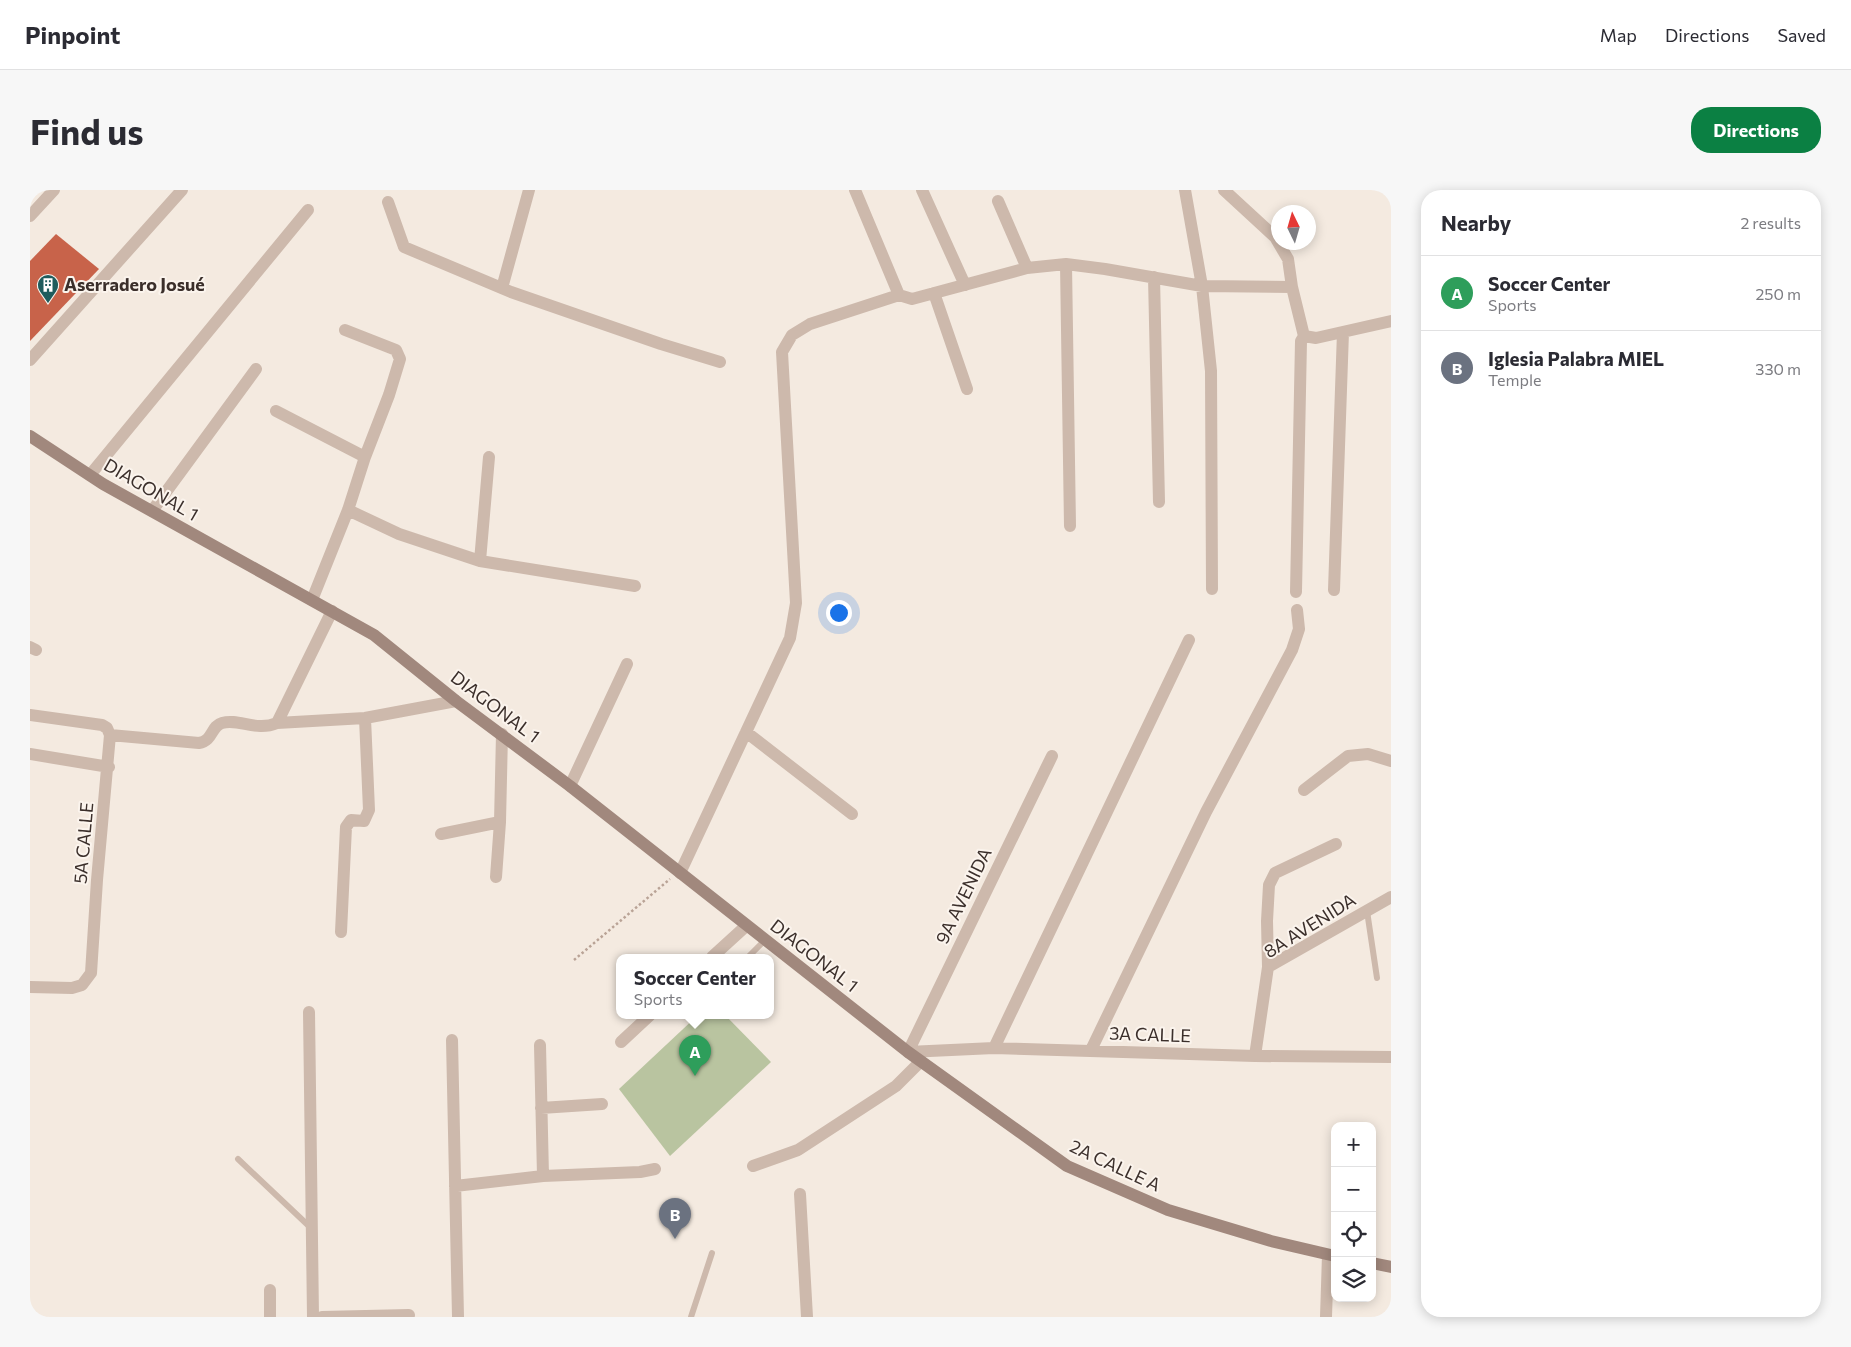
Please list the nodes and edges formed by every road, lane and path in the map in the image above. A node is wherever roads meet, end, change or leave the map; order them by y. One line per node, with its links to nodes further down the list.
1 (54, 190): 11 (street)
2 (182, 190): 25 (street)
3 (529, 190): 18 (street)
4 (855, 190): 20 (street)
5 (922, 190): 15 (street)
6 (1185, 190): 16 (street)
7 (1224, 190): 17 (street)
8 (998, 201): 13 (street)
9 (388, 202): 18 (street)
10 (308, 210): 33 (street)
11 (30, 216)
12 (1066, 264): 13 (street); 14 (street); 37 (street)
13 (1027, 268): 15 (street)
14 (1154, 277): 16 (street); 34 (street)
15 (965, 286): 19 (street)
16 (1202, 286): 17 (street); 40 (street)
17 (1292, 287): 24 (street)
18 (502, 288): 26 (street)
19 (934, 293): 20 (street); 28 (street)
20 (899, 295): 52 (street)
21 (1391, 321): 23 (street)
22 (345, 330): 31 (street)
23 (1343, 332): 24 (street); 41 (street)
24 (1304, 336): 42 (street)
25 (30, 360)
26 (720, 362)
27 (256, 369): 36 (street)
28 (966, 389)
29 (276, 411): 31 (street)
30 (30, 436): 33 (street, DIAGONAL 1)
31 (365, 457): 35 (street)
32 (490, 457): 38 (street)
33 (90, 475): 36 (street, DIAGONAL 1)
34 (1159, 502)
35 (348, 510): 38 (street); 43 (street)
36 (152, 511): 43 (street, DIAGONAL 1)
37 (1070, 526)
38 (480, 561): 39 (street)
39 (635, 586)
40 (1212, 589)
41 (1334, 590)
42 (1296, 592)
43 (312, 600): 45 (street, DIAGONAL 1)
44 (1297, 610): 84 (street)
45 (332, 611): 48 (street, DIAGONAL 1); 51 (street)
46 (1189, 640): 83 (street)
47 (627, 664): 59 (street)
48 (456, 701): 50 (street); 53 (street, DIAGONAL 1)
49 (30, 715): 54 (street)
50 (365, 718): 51 (street); 70 (street)
51 (277, 723): 54 (street)
52 (746, 732): 61 (street); 65 (street)
53 (502, 734): 59 (street, DIAGONAL 1); 62 (street)
54 (110, 736): 58 (street, 5A CALLE)
55 (30, 754): 58 (street)
56 (1052, 756): 85 (street, 9A AVENIDA)
57 (1391, 761): 60 (street)
58 (108, 767): 77 (street, 5A CALLE)
59 (570, 786): 65 (street, DIAGONAL 1)
60 (1304, 790)
61 (852, 814)
62 (500, 822): 63 (street); 66 (street)
63 (441, 834)
64 (1336, 844): 75 (street)
65 (680, 872): 69 (street, DIAGONAL 1); 74 (path)
66 (496, 877)
67 (1391, 897): 68 (street, 8A AVENIDA)
68 (1367, 911): 75 (street, 8A AVENIDA); 76 (lane)
69 (746, 926): 71 (street, DIAGONAL 1); 72 (street)
70 (341, 932)
71 (765, 940): 73 (lane); 85 (street, DIAGONAL 1)
72 (715, 954)
73 (751, 954)
74 (574, 960)
75 (1268, 967): 86 (street, 8A AVENIDA)
76 (1377, 978)
77 (30, 987)
78 (309, 1012): 97 (street)
79 (646, 1019): 81 (street)
80 (452, 1040): 95 (street)
81 (621, 1042)
82 (540, 1045): 90 (street)
83 (994, 1048): 84 (street, 3A CALLE); 85 (street, 3A CALLE)
84 (1091, 1050): 86 (street, 3A CALLE)
85 (908, 1052): 88 (street, 2A CALLE A)
86 (1255, 1056): 87 (street, 3A CALLE)
87 (1391, 1057)
88 (921, 1061): 92 (street); 99 (street, 2A CALLE A)
89 (602, 1104): 90 (street)
90 (542, 1108): 94 (street)
91 (238, 1159): 97 (lane)
92 (753, 1166)
93 (654, 1169): 94 (street)
94 (543, 1176): 95 (street)
95 (455, 1186): 107 (street)
96 (800, 1194): 109 (street)
97 (312, 1229): 105 (street)
98 (712, 1253): 108 (lane)
99 (1331, 1255): 110 (street)
100 (1376, 1264): 101 (street)
101 (1391, 1267)
102 (270, 1290): 104 (street)
103 (409, 1315): 106 (street)
104 (270, 1317)
105 (313, 1317)
106 (322, 1317)
107 (458, 1317)
108 (692, 1317)
109 (807, 1317)
110 (1326, 1317)

